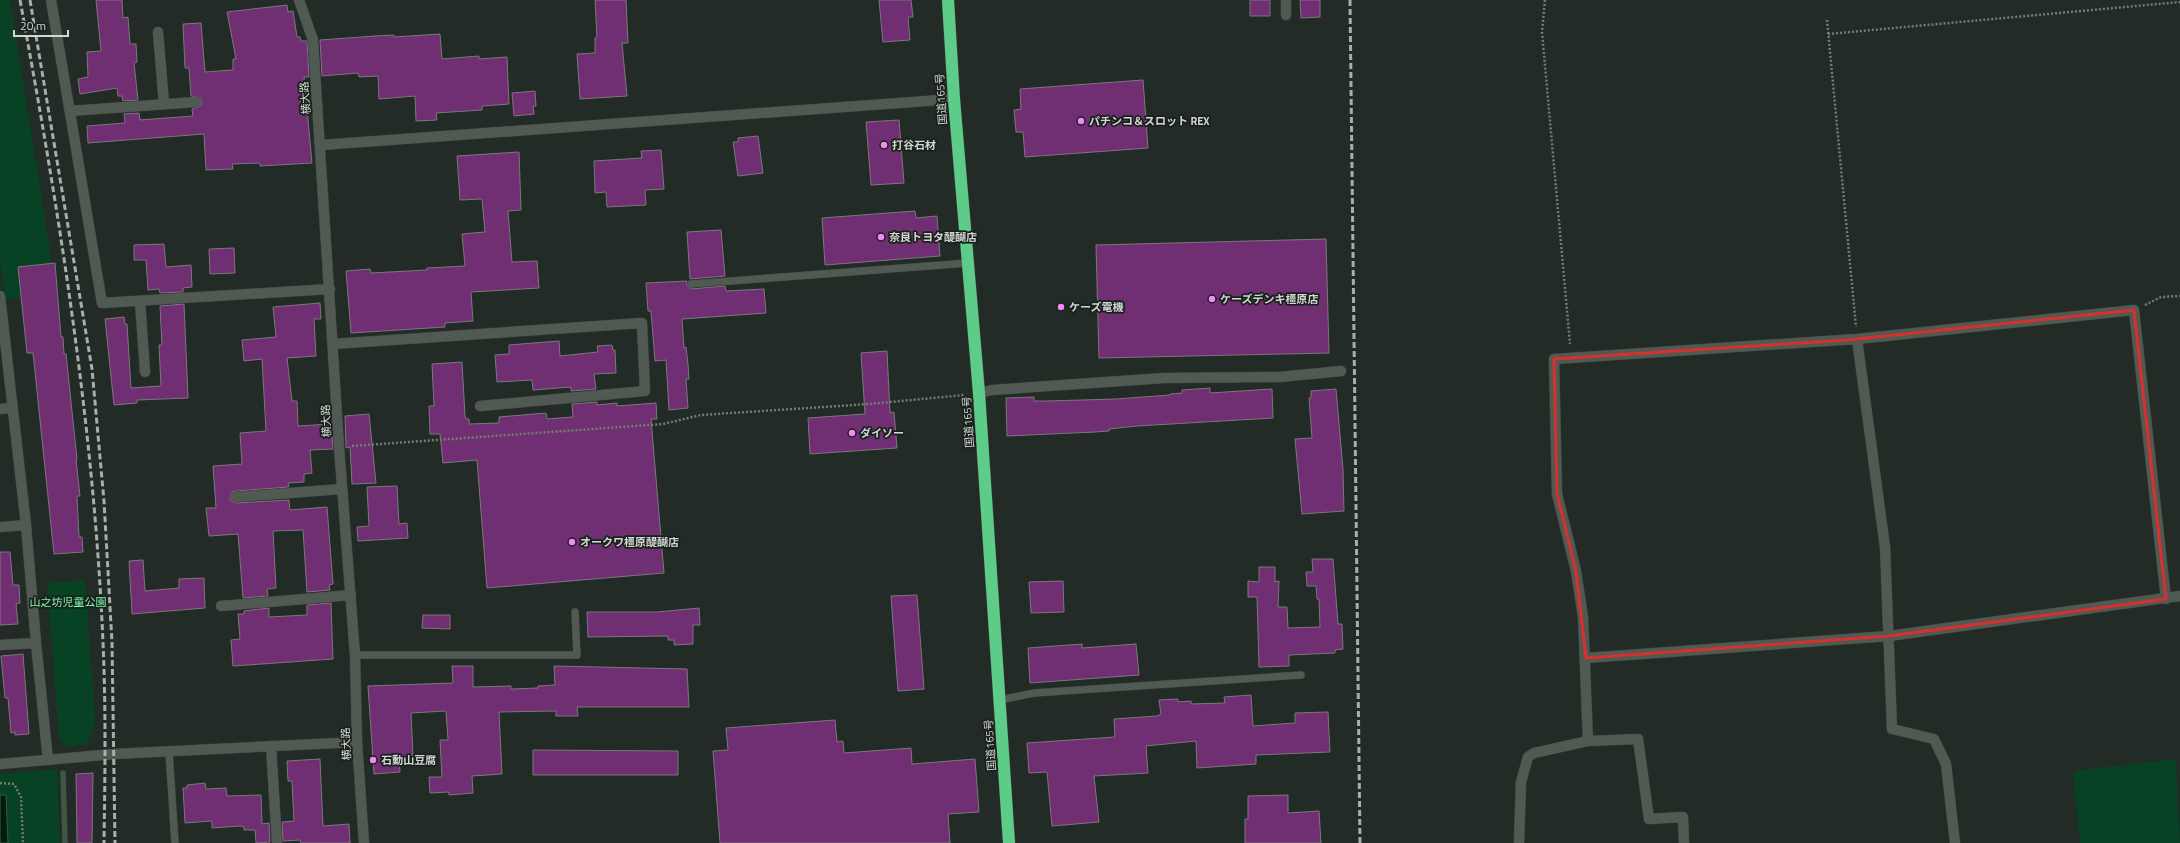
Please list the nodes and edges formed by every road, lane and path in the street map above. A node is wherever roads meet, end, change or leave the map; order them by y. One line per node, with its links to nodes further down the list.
1 (51, 0): 14 (street)
2 (299, 0): 15 (street, 横大路)
3 (948, 0): 11 (highway, 国道165号)
4 (1286, 0): 7 (street)
5 (1545, 0): 25 (path)
6 (2180, 2): 10 (path)
7 (1286, 15)
8 (1827, 20): 10 (path)
9 (158, 32): 13 (street)
10 (1828, 34): 23 (path)
11 (954, 99): 15 (street); 16 (highway, 国道165号)
12 (196, 102): 13 (street)
13 (164, 104): 14 (street)
14 (70, 111): 21 (street)
15 (321, 145): 18 (street, 横大路)
16 (968, 264): 17 (lane); 28 (highway, 国道165号)
17 (691, 284)
18 (330, 288): 21 (street); 24 (street, 横大路)
19 (0, 296): 30 (street)
20 (2180, 296): 22 (path)
21 (140, 301): 27 (street)
22 (2134, 310): 23 (street); 39 (street)
23 (1857, 339): 25 (street); 42 (street)
24 (333, 344): 29 (street); 32 (street, 横大路)
25 (1571, 360): 46 (street)
26 (1341, 371): 28 (street)
27 (145, 372)
28 (979, 393): 32 (path); 48 (highway, 国道165号)
29 (480, 406)
30 (12, 408): 31 (street); 35 (street)
31 (0, 409)
32 (339, 447): 33 (street, 横大路)
33 (342, 490): 34 (street); 37 (street, 横大路)
34 (236, 497)
35 (26, 525): 36 (street); 43 (street)
36 (0, 527)
37 (351, 595): 40 (street); 45 (street, 横大路)
38 (2180, 596): 39 (street)
39 (2166, 599): 42 (street)
40 (221, 606)
41 (575, 612): 45 (lane)
42 (1889, 636): 46 (street); 63 (street)
43 (36, 643): 44 (street); 53 (street)
44 (0, 645)
45 (355, 655): 50 (street, 横大路)
46 (1586, 658): 49 (street)
47 (1301, 675): 48 (lane)
48 (1000, 700): 60 (highway, 国道165号)
49 (1588, 741): 61 (street); 62 (street)
50 (357, 742): 51 (street); 59 (street, 横大路)
51 (271, 746): 52 (street); 58 (street)
52 (168, 752): 53 (street); 57 (lane)
53 (48, 760): 54 (street)
54 (0, 764)
55 (0, 783): 56 (path)
56 (23, 843)
57 (175, 843)
58 (277, 843)
59 (364, 843)
60 (1009, 843)
61 (1519, 843)
62 (1684, 843)
63 (1955, 843)

